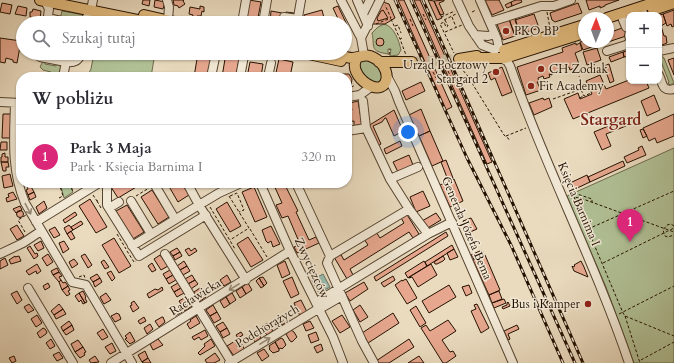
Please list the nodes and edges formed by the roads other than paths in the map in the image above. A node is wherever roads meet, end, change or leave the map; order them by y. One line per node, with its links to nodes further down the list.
1 (70, 0): 16 (main road)
2 (167, 0): 24 (street)
3 (246, 0): 25 (street)
4 (267, 0): 26 (street)
5 (301, 0): 27 (street)
6 (341, 0): 28 (street)
7 (370, 0): 17 (street)
8 (376, 0): 17 (street)
9 (457, 0): 35 (street)
10 (569, 0): 30 (street)
11 (662, 0): 19 (main road)
12 (43, 1): 16 (main road); 20 (street)
13 (383, 2): 17 (street)
14 (674, 3): 18 (main road)
15 (480, 4): 30 (street)
16 (94, 5): 21 (street); 22 (main road); 23 (main road)
17 (363, 11): 37 (street)
18 (648, 12)
19 (614, 15)
20 (48, 16)
21 (88, 16)
22 (129, 16)
23 (148, 16)
24 (168, 16)
25 (243, 16)
26 (264, 16)
27 (293, 16)
28 (349, 16)
29 (352, 21): 37 (street)
30 (490, 22): 34 (street)
31 (614, 26): 33 (main road)
32 (578, 27): 43 (main road)
33 (626, 27)
34 (494, 34): 35 (street); 43 (street)
35 (475, 35): 38 (street)
36 (578, 35): 43 (main road)
37 (361, 38): 44 (street)
38 (482, 45): 43 (street); 54 (street)
39 (626, 45): 42 (street)
40 (674, 48): 41 (street)
41 (662, 50)
42 (607, 51)
43 (499, 54): 54 (main road); 115 (street, Księcia Barnima I)
44 (361, 56): 46 (main road); 53 (main road); 61 (main road)
45 (457, 56): 54 (main road)
46 (352, 58)
47 (56, 60): 52 (street)
48 (78, 60): 52 (street)
49 (215, 60): 57 (street)
50 (246, 60): 58 (street)
51 (338, 60): 61 (main road)
52 (66, 62): 56 (street)
53 (379, 62): 60 (main road); 60 (main road)
54 (471, 62)
55 (271, 64): 59 (street)
56 (64, 72)
57 (212, 72)
58 (242, 72)
59 (269, 72)
60 (388, 76): 63 (main road); 69 (street, Generała Józefa Bema)
61 (356, 79): 63 (main road); 65 (street)
62 (662, 83): 64 (street)
63 (373, 87): 66 (street); 69 (street, Generała Józefa Bema)
64 (674, 89)
65 (352, 92)
66 (352, 95)
67 (363, 101): 72 (street)
68 (0, 102): 70 (street)
69 (399, 102): 93 (street, Generała Józefa Bema)
70 (16, 103)
71 (16, 128): 75 (street, one-way to 75)
72 (366, 128): 73 (street); 76 (street)
73 (352, 131)
74 (418, 167): 76 (street)
75 (16, 174)
76 (390, 179): 89 (street)
77 (20, 188): 92 (street, one-way to 92)
78 (91, 188): 92 (street)
79 (107, 188): 88 (street)
80 (155, 188): 91 (street)
81 (190, 188): 87 (street)
82 (262, 188): 98 (street, Zwycięzców)
83 (298, 188): 101 (street)
84 (228, 189): 87 (street)
85 (119, 202): 88 (street)
86 (131, 202): 95 (street)
87 (199, 205): 90 (street); 91 (street)
88 (109, 208): 97 (street)
89 (409, 209): 96 (street); 101 (street)
90 (206, 215): 97 (street); 102 (street)
91 (175, 219): 95 (street)
92 (36, 222): 94 (street)
93 (452, 222): 96 (street, Podchorążych); 114 (street, Generała Józefa Bema)
94 (42, 231): 99 (street); 107 (street)
95 (150, 234): 97 (street)
96 (428, 234): 104 (street, Podchorążych)
97 (132, 246)
98 (290, 251): 102 (street, Racławicka); 105 (street, Zwycięzców)
99 (0, 254)
100 (165, 254): 106 (street)
101 (330, 256): 104 (street)
102 (246, 280): 106 (street, Racławicka, one-way to 106)
103 (28, 288): 108 (street)
104 (341, 293): 105 (street, Podchorążych); 113 (street)
105 (320, 305): 111 (street, Podchorążych, one-way to 105); 112 (street, Zwycięzców)
106 (198, 309): 107 (street, Racławicka); 111 (street)
107 (126, 353): 109 (street, Racławicka); 110 (street)
108 (73, 363)
109 (111, 363)
110 (132, 363)
111 (231, 363)
112 (343, 363)
113 (374, 363)
114 (513, 363)
115 (629, 363)

